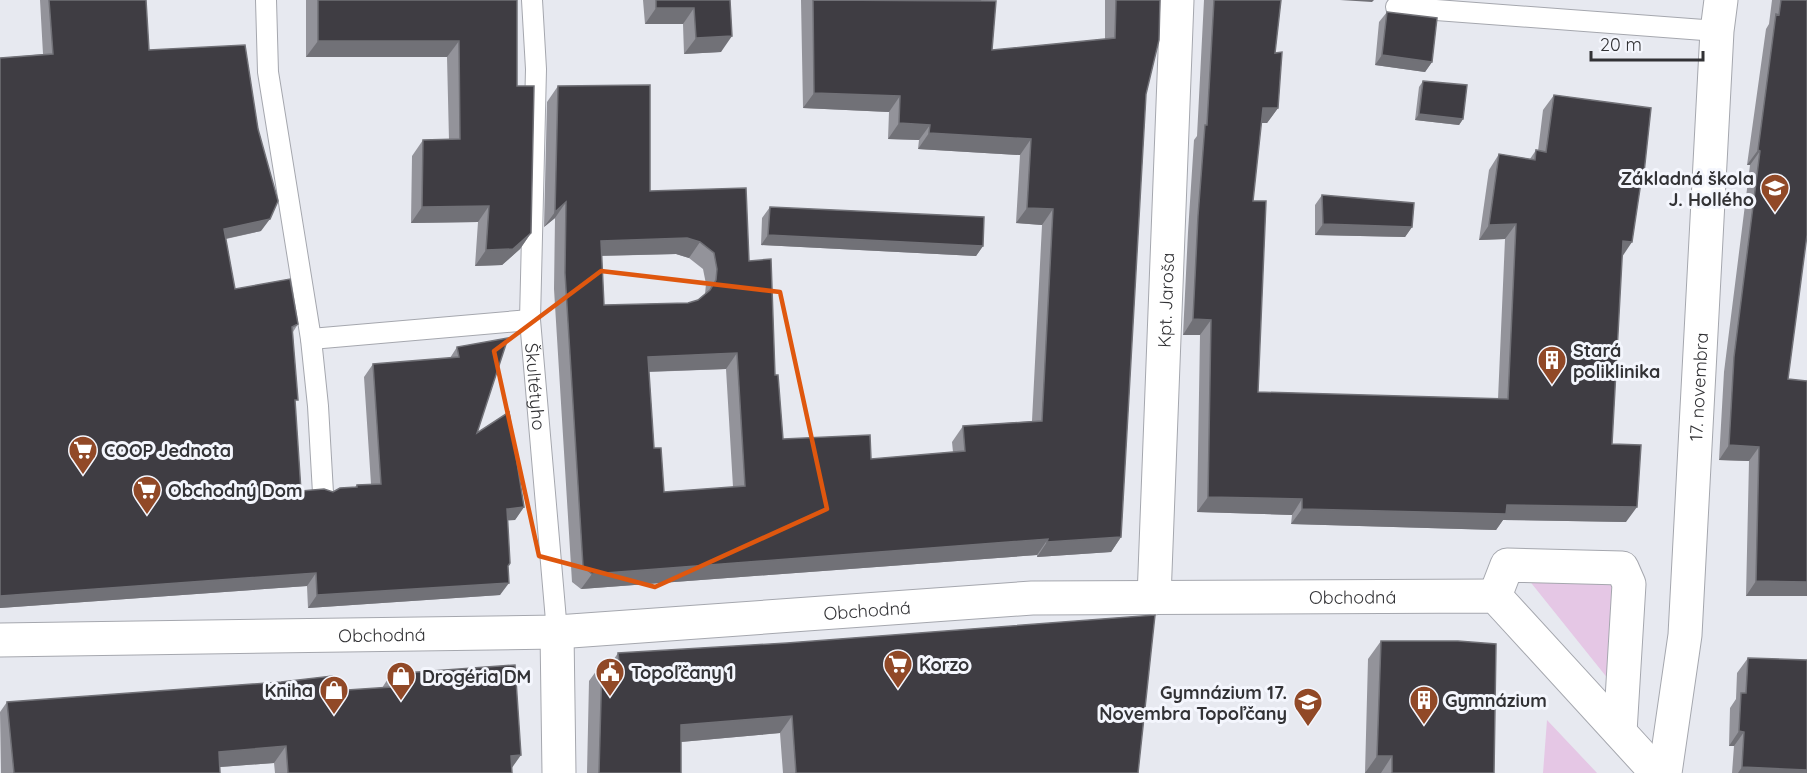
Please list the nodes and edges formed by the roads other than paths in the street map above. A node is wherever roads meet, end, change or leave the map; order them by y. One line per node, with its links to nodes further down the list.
1 (266, 0): 7 (lane)
2 (532, 0): 6 (lane, Škultétyho)
3 (1177, 0): 10 (street, Kpt. Jaroša)
4 (1396, 7): 5 (lane)
5 (1719, 16): 16 (street, 17. novembra)
6 (530, 320): 7 (lane); 11 (lane, Škultétyho)
7 (311, 339): 8 (lane)
8 (323, 494)
9 (1495, 596): 10 (street, Obchodná); 13 (street); 13 (street)
10 (1154, 598): 11 (street, Obchodná)
11 (557, 632): 12 (street, Obchodná); 14 (street, Škultétyho)
12 (0, 640)
13 (1620, 732): 15 (street)
14 (560, 773)
15 (1657, 773)
16 (1665, 773)

